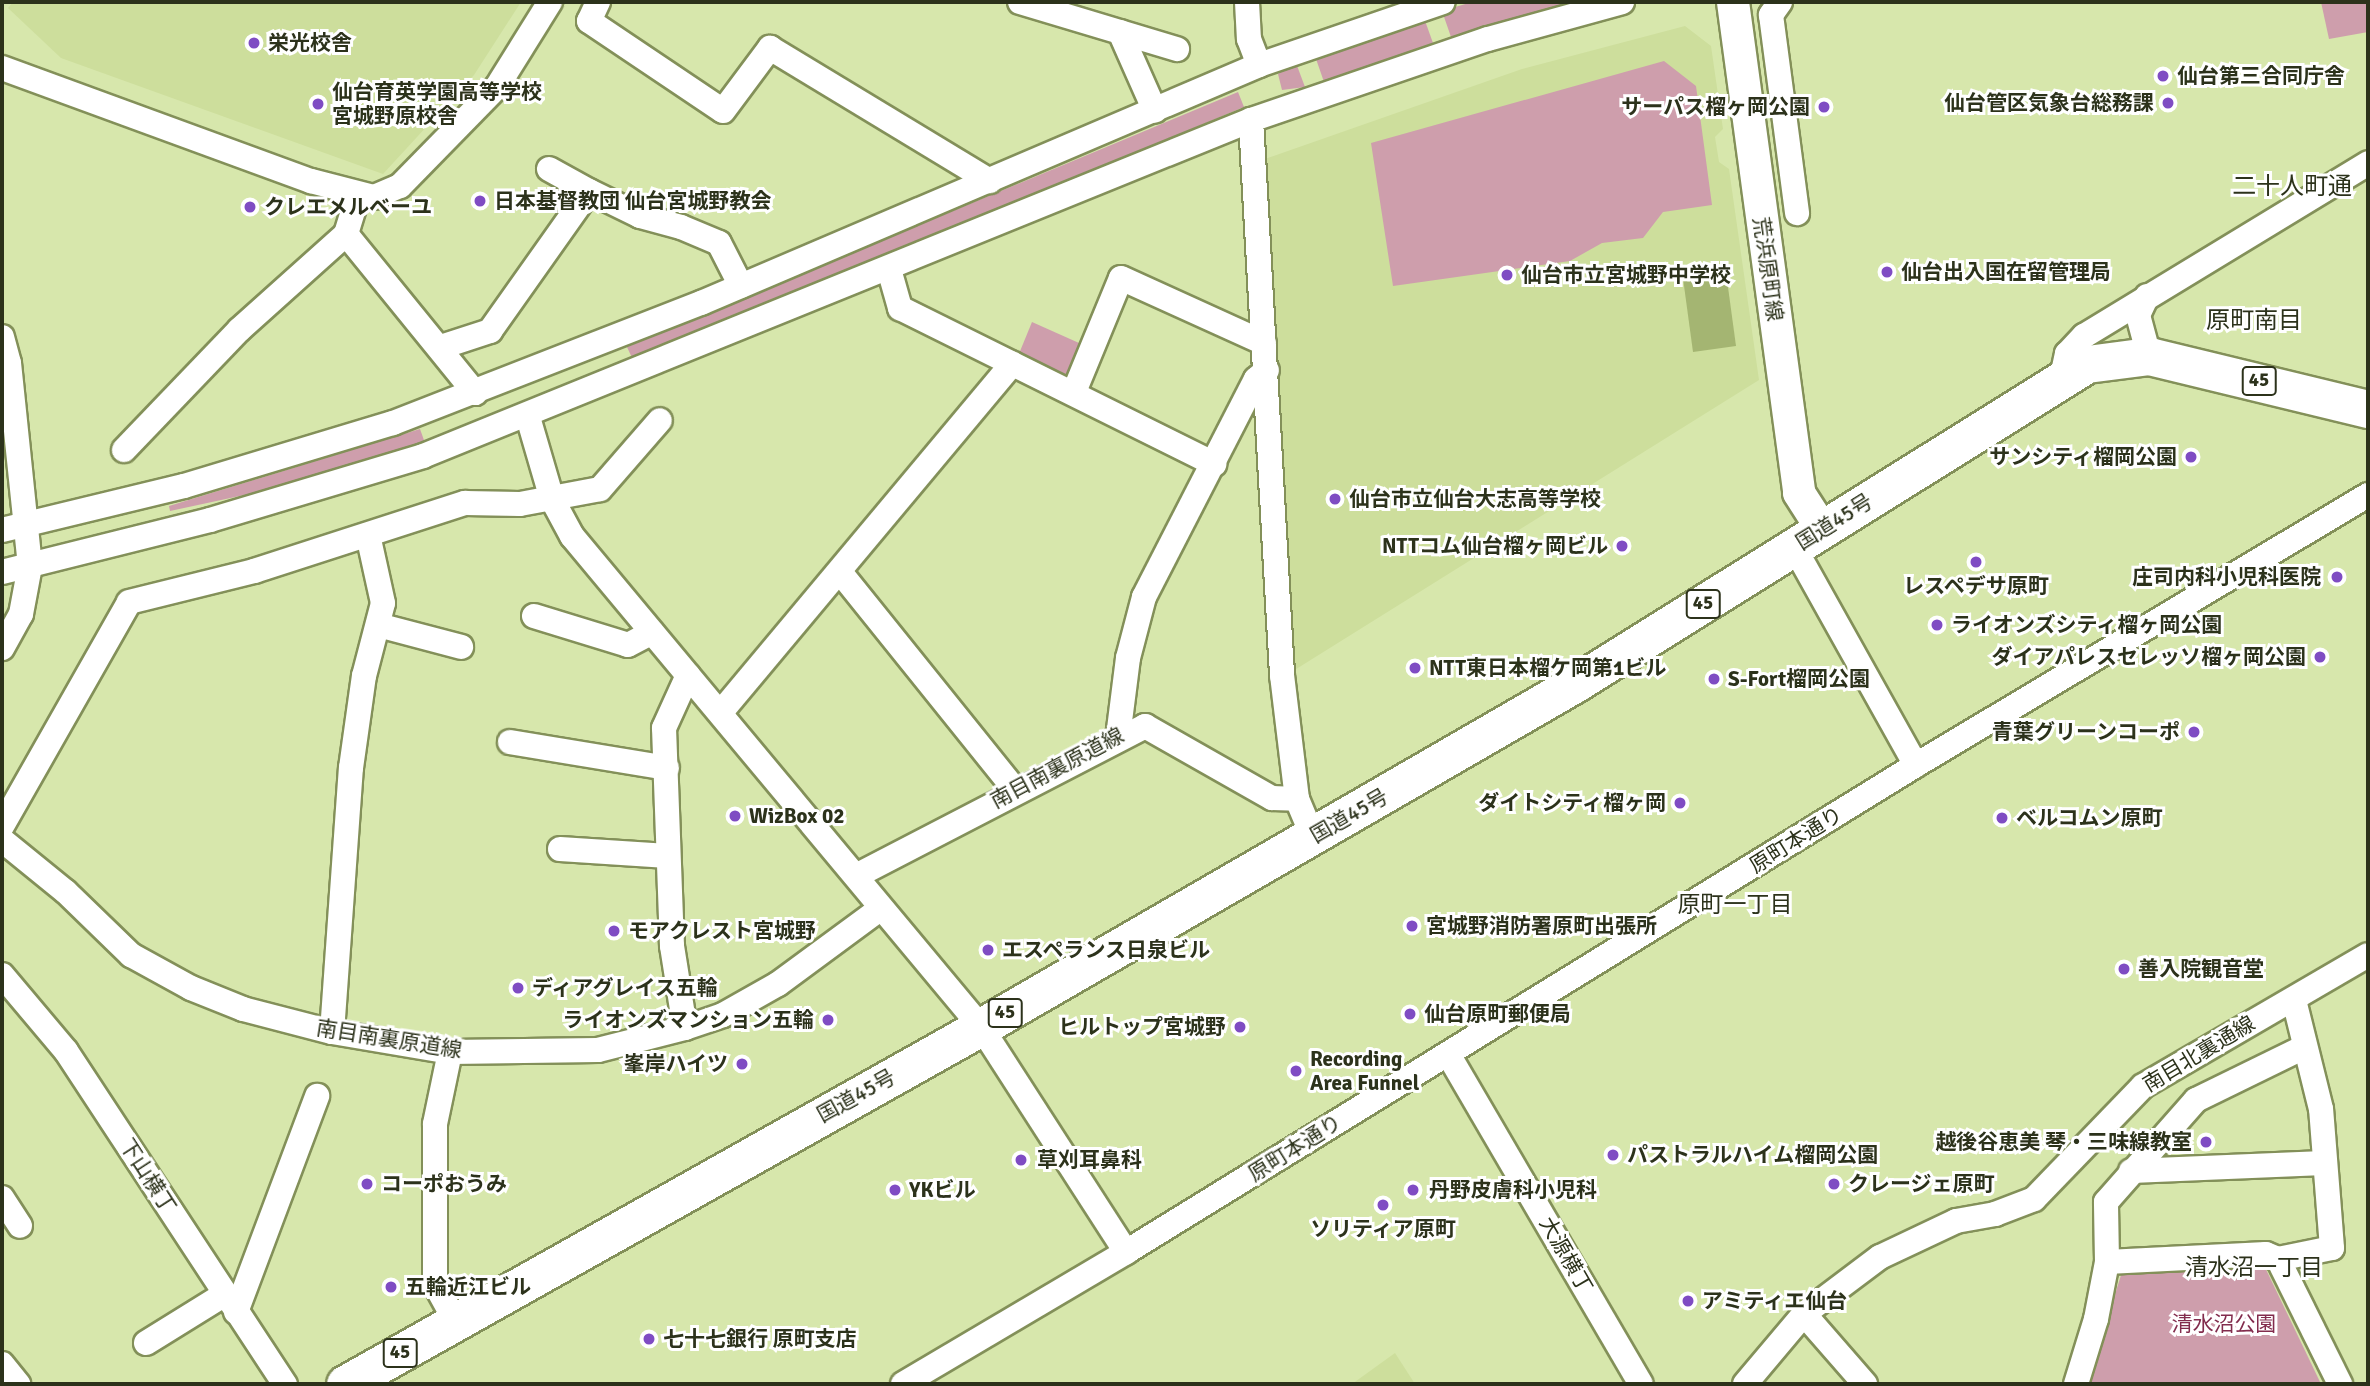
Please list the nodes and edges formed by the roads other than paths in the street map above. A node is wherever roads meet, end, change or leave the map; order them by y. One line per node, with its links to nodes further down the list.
1 (550, 2): 19 (street)
2 (598, 2): 17 (street)
3 (1020, 2): 9 (street)
4 (1247, 2): 11 (street)
5 (1443, 2): 11 (street)
6 (1622, 2): 14 (street)
7 (1733, 2): 43 (main road, 荒浜原町線)
8 (1780, 2): 20 (street)
9 (1120, 32): 10 (street); 13 (street)
10 (1177, 49)
11 (1259, 65): 13 (street)
12 (2, 68): 19 (street)
13 (1155, 111): 17 (street)
14 (1251, 120): 22 (street); 26 (street)
15 (2367, 166): 24 (street)
16 (549, 169): 18 (street)
17 (990, 181): 23 (street)
18 (590, 191): 23 (street); 27 (street)
19 (358, 195): 21 (street)
20 (1797, 213)
21 (346, 234): 27 (street); 37 (street)
22 (890, 270): 29 (street); 35 (street)
23 (741, 286): 33 (street)
24 (2147, 296): 28 (street); 31 (street)
25 (2, 337): 41 (street)
26 (1264, 343): 30 (street); 32 (street)
27 (440, 347): 33 (street)
28 (2148, 356): 31 (highway, 国道45号 / 45); 34 (highway, 国道45号 / 45)
29 (1012, 364): 32 (street); 46 (street)
30 (1266, 370): 38 (street); 59 (street)
31 (2062, 377): 43 (highway, 国道45号 / 45)
32 (1074, 392): 38 (street)
33 (475, 393): 41 (street)
34 (2368, 409)
35 (528, 417): 40 (street); 44 (street)
36 (660, 420): 40 (street)
37 (124, 450)
38 (1214, 464): 54 (street)
39 (2368, 495): 56 (street, 原町本通り)
40 (552, 499): 42 (street); 49 (street)
41 (13, 528): 44 (street)
42 (368, 535): 48 (street); 60 (street)
43 (1808, 538): 56 (street); 61 (highway, 国道45号 / 45)
44 (30, 566): 45 (street); 51 (street)
45 (2, 572)
46 (840, 572): 53 (street); 58 (street)
47 (534, 616): 49 (street)
48 (377, 625): 50 (street); 72 (street)
49 (652, 632): 52 (street)
50 (461, 647)
51 (2, 648)
52 (688, 675): 53 (street); 57 (street)
53 (721, 712): 65 (street)
54 (1118, 737): 58 (street, 南目南裏原道線); 59 (street, 南目南裏原道線)
55 (510, 742): 57 (street)
56 (1916, 765): 75 (street, 原町本通り)
57 (667, 768): 64 (street)
58 (1016, 791): 65 (street, 南目南裏原道線)
59 (1297, 799): 61 (street)
60 (2, 826)
61 (1313, 837): 70 (highway, 国道45号 / 45)
62 (2, 840): 72 (street, 南目南裏原道線)
63 (560, 849): 64 (street)
64 (668, 856): 71 (street)
65 (856, 876): 66 (street)
66 (881, 908): 70 (street); 71 (street, 南目南裏原道線)
67 (2368, 955): 69 (street, 南目北裏通線)
68 (2, 975): 84 (street, 下山横丁)
69 (2294, 1000): 73 (street); 85 (street, 南目北裏通線)
70 (981, 1027): 81 (street); 86 (highway, 国道45号 / 45)
71 (685, 1028): 74 (street, 南目南裏原道線)
72 (332, 1032): 74 (street, 南目南裏原道線)
73 (2304, 1047): 77 (street); 78 (street)
74 (450, 1052): 86 (street)
75 (1448, 1054): 81 (street, 原町本通り); 93 (street, 大源横丁)
76 (317, 1096): 84 (street)
77 (2324, 1163): 78 (street); 82 (street)
78 (2131, 1171): 83 (street)
79 (2, 1198): 80 (street)
80 (20, 1226)
81 (1126, 1252): 92 (street, 原町本通り)
82 (2278, 1259): 83 (street); 97 (street)
83 (2107, 1262): 96 (street)
84 (230, 1303): 87 (street); 90 (street, 下山横丁)
85 (1804, 1314): 94 (street, 南目北裏通線); 95 (street)
86 (456, 1322): 91 (highway, 国道45号 / 45)
87 (146, 1343)
88 (2, 1364): 89 (street)
89 (18, 1384)
90 (285, 1384)
91 (345, 1384)
92 (903, 1384)
93 (1641, 1384)
94 (1745, 1384)
95 (1866, 1384)
96 (2076, 1384)
97 (2340, 1384)

